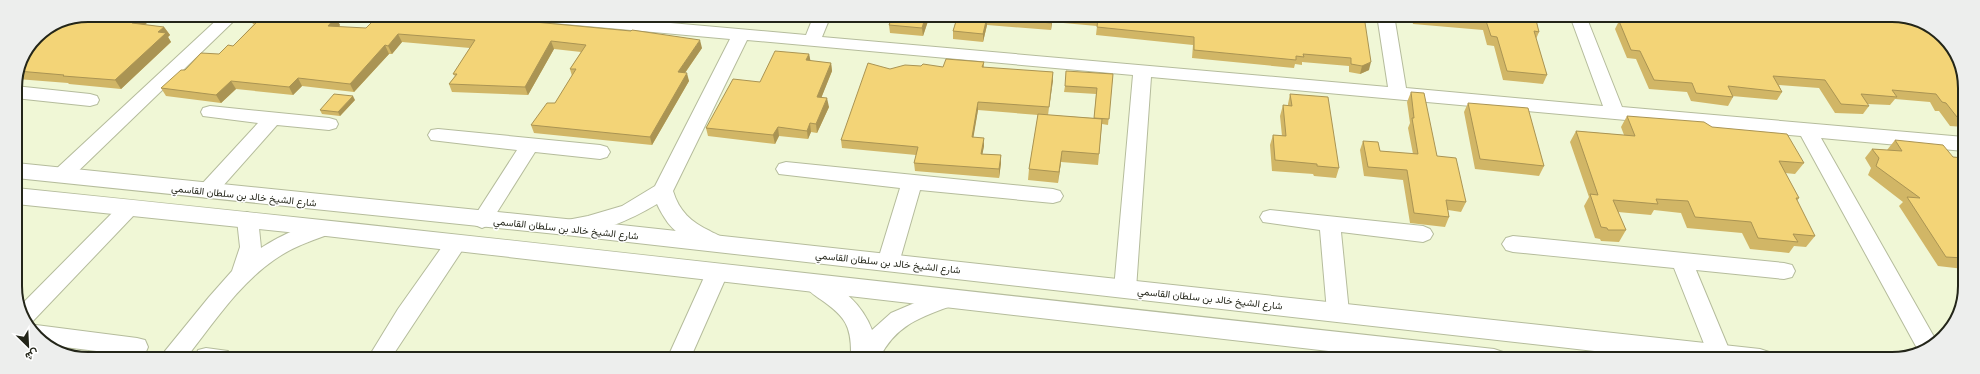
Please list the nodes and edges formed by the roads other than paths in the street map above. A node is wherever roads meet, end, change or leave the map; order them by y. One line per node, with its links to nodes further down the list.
1 (225, 22): 23 (street)
2 (630, 22): 6 (street)
3 (820, 22): 7 (street)
4 (1386, 22): 10 (street)
5 (1580, 22): 13 (street)
6 (741, 35): 7 (street); 26 (street)
7 (812, 41): 8 (street)
8 (1142, 71): 10 (street); 46 (street)
9 (22, 93): 11 (street)
10 (1398, 93): 13 (street)
11 (90, 100)
12 (210, 112): 14 (street)
13 (1615, 112): 16 (street)
14 (273, 118): 15 (street); 25 (street)
15 (328, 124)
16 (1807, 130): 18 (street); 52 (street)
17 (438, 136): 19 (street)
18 (1958, 143)
19 (530, 145): 20 (street); 32 (street)
20 (600, 152)
21 (786, 169): 24 (street)
22 (22, 171): 23 (main road, شارع الشيخ خالد بن سلطان القاسمي)
23 (62, 175): 25 (main road, شارع الشيخ خالد بن سلطان القاسمي)
24 (912, 182): 27 (street); 41 (street)
25 (207, 191): 32 (main road, شارع الشيخ خالد بن سلطان القاسمي)
26 (663, 191): 34 (street); 38 (street)
27 (1053, 196)
28 (22, 197): 29 (main road)
29 (129, 208): 31 (main road); 48 (street)
30 (1270, 217): 33 (street)
31 (247, 220): 35 (main road); 44 (street)
32 (482, 220): 34 (main road, شارع الشيخ خالد بن سلطان القاسمي)
33 (1330, 223): 36 (street); 49 (street)
34 (566, 227): 38 (main road, شارع الشيخ خالد بن سلطان القاسمي)
35 (326, 228): 37 (main road); 44 (street)
36 (1423, 234)
37 (456, 243): 43 (main road); 56 (street)
38 (718, 244): 41 (main road, شارع الشيخ خالد بن سلطان القاسمي)
39 (1513, 244): 40 (street)
40 (1682, 261): 42 (street); 62 (street)
41 (888, 262): 46 (main road, شارع الشيخ خالد بن سلطان القاسمي)
42 (1784, 272)
43 (717, 273): 45 (main road); 57 (street)
44 (242, 274): 55 (street)
45 (815, 284): 47 (main road); 58 (street)
46 (1126, 288): 49 (main road, شارع الشيخ خالد بن سلطان القاسمي)
47 (946, 299): 53 (main road); 59 (street)
48 (28, 312)
49 (1338, 312): 50 (main road, شارع الشيخ خالد بن سلطان القاسمي)
50 (1468, 327): 53 (main road); 61 (main road, شارع الشيخ خالد بن سلطان القاسمي)
51 (48, 336): 54 (street)
52 (1925, 343)
53 (1379, 345): 60 (main road)
54 (137, 347)
55 (178, 352)
56 (383, 352)
57 (681, 352)
58 (862, 352)
59 (870, 352)
60 (1423, 352)
61 (1700, 352)
62 (1718, 352)

